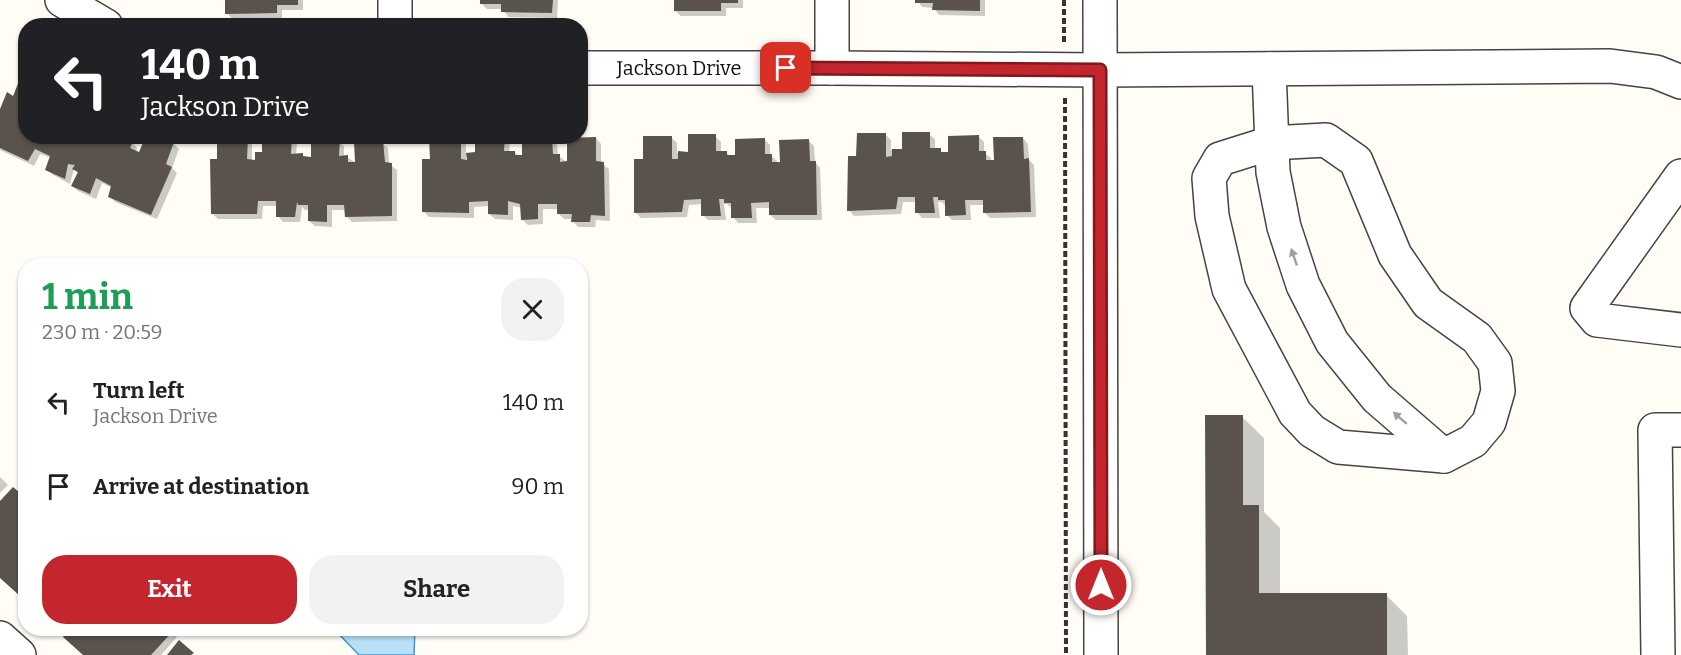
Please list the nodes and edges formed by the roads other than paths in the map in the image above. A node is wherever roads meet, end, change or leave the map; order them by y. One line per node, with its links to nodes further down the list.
1 (62, 0): 5 (street)
2 (395, 0): 6 (street)
3 (832, 0): 8 (street)
4 (1100, 0): 10 (street)
5 (92, 18)
6 (395, 18)
7 (588, 68): 8 (street, Jackson Drive)
8 (832, 68): 10 (street, Jackson Drive)
9 (1269, 69): 10 (street, Jackson Drive); 11 (street, Jackson Drive); 12 (street)
10 (1100, 70): 19 (street)
11 (1681, 82)
12 (1272, 143): 16 (street, one-way to 12); 16 (street); 16 (street)
13 (1681, 176): 14 (street)
14 (1681, 330)
15 (1681, 430): 20 (street)
16 (1444, 456)
17 (0, 638): 18 (street)
18 (20, 655)
19 (1101, 655)
20 (1658, 655)

